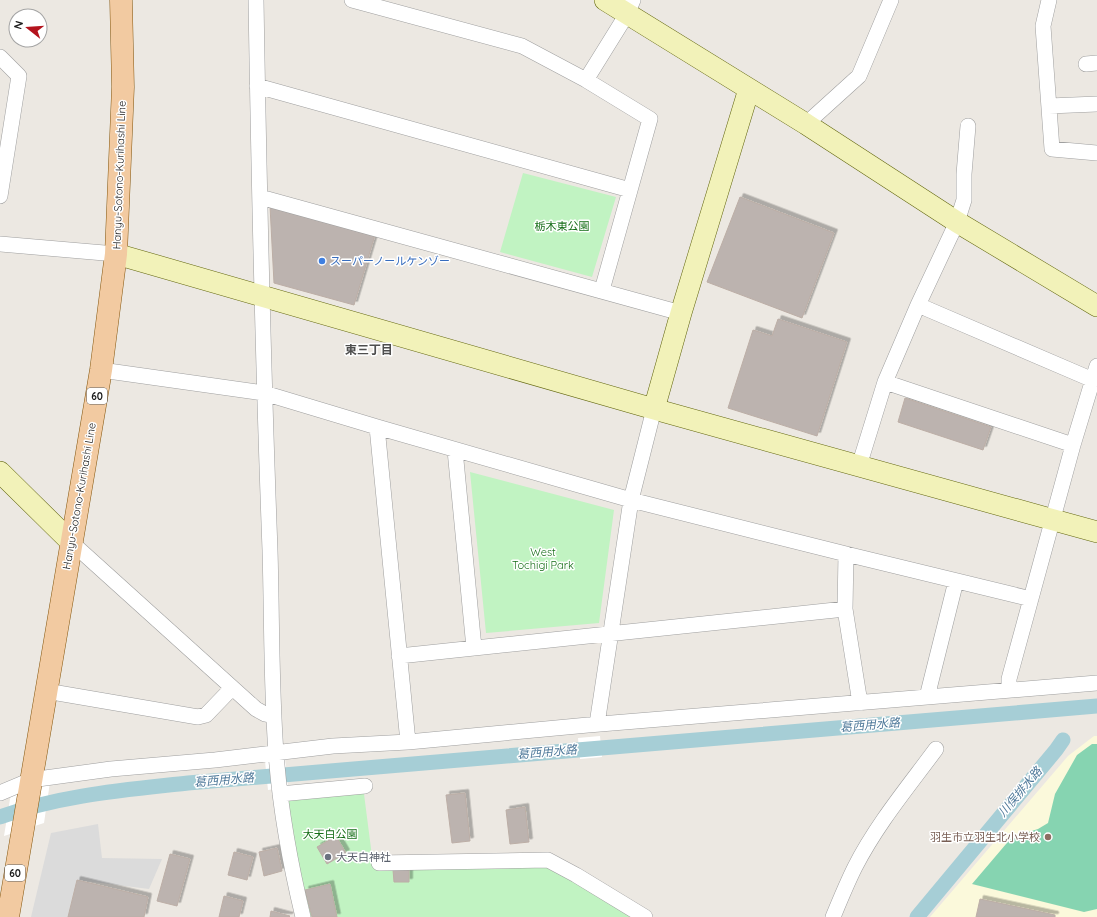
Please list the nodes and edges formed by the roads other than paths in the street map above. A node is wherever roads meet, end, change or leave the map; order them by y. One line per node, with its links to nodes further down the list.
1 (122, 0): 23 (main road, Hanyu-Sotono-Kurihashi Line / 60)
2 (256, 0): 11 (street)
3 (352, 0): 7 (street)
4 (605, 0): 8 (street)
5 (891, 0): 15 (street)
6 (1049, 0): 14 (street)
7 (379, 4): 10 (street)
8 (630, 7): 10 (street); 12 (street)
9 (0, 56): 19 (street)
10 (586, 80): 18 (street)
11 (257, 86): 18 (street); 20 (street)
12 (749, 89): 15 (street); 28 (street)
13 (1097, 104): 14 (street)
14 (1049, 106): 17 (street)
15 (806, 124): 21 (street)
16 (968, 126): 21 (street)
17 (1097, 153)
18 (630, 190): 24 (street)
19 (0, 196)
20 (260, 197): 24 (street); 25 (street)
21 (957, 222): 26 (street); 27 (street)
22 (0, 244): 23 (street)
23 (116, 254): 25 (street); 29 (main road, Hanyu-Sotono-Kurihashi Line / 60)
24 (602, 290): 28 (street)
25 (262, 295): 32 (street); 33 (street)
26 (918, 305): 30 (street); 31 (street)
27 (1097, 306)
28 (681, 313): 33 (street)
29 (101, 370): 32 (street); 42 (main road, Hanyu-Sotono-Kurihashi Line / 60)
30 (1095, 373): 35 (street)
31 (885, 382): 35 (street); 37 (street)
32 (264, 393): 34 (street); 56 (street)
33 (654, 409): 37 (street); 39 (street)
34 (377, 427): 36 (street); 49 (street)
35 (1073, 445): 40 (street)
36 (456, 450): 39 (street); 48 (street)
37 (859, 466): 40 (street)
38 (1, 476): 42 (street)
39 (631, 500): 43 (street); 47 (street)
40 (1052, 519): 41 (street); 45 (street)
41 (1097, 532)
42 (71, 542): 51 (street); 53 (main road, Hanyu-Sotono-Kurihashi Line / 60)
43 (846, 554): 44 (street); 46 (street)
44 (956, 581): 45 (street); 54 (street)
45 (1031, 599): 52 (street)
46 (845, 609): 47 (street); 55 (street)
47 (610, 634): 48 (street); 57 (street)
48 (474, 648): 49 (street)
49 (399, 656): 58 (street)
50 (1097, 683): 52 (street)
51 (232, 688): 53 (street); 56 (street)
52 (1009, 690): 54 (street)
53 (46, 691): 61 (main road, Hanyu-Sotono-Kurihashi Line / 60)
54 (927, 697): 55 (street)
55 (860, 703): 57 (street)
56 (274, 716): 60 (street)
57 (597, 724): 58 (street)
58 (408, 742): 60 (street)
59 (936, 749): 69 (street)
60 (276, 756): 61 (street); 63 (street)
61 (31, 784): 64 (street); 66 (main road, Hanyu-Sotono-Kurihashi Line / 60)
62 (366, 786): 63 (street)
63 (279, 791): 67 (street)
64 (0, 793)
65 (379, 863): 68 (street)
66 (8, 917)
67 (304, 917)
68 (644, 917)
69 (833, 917)

